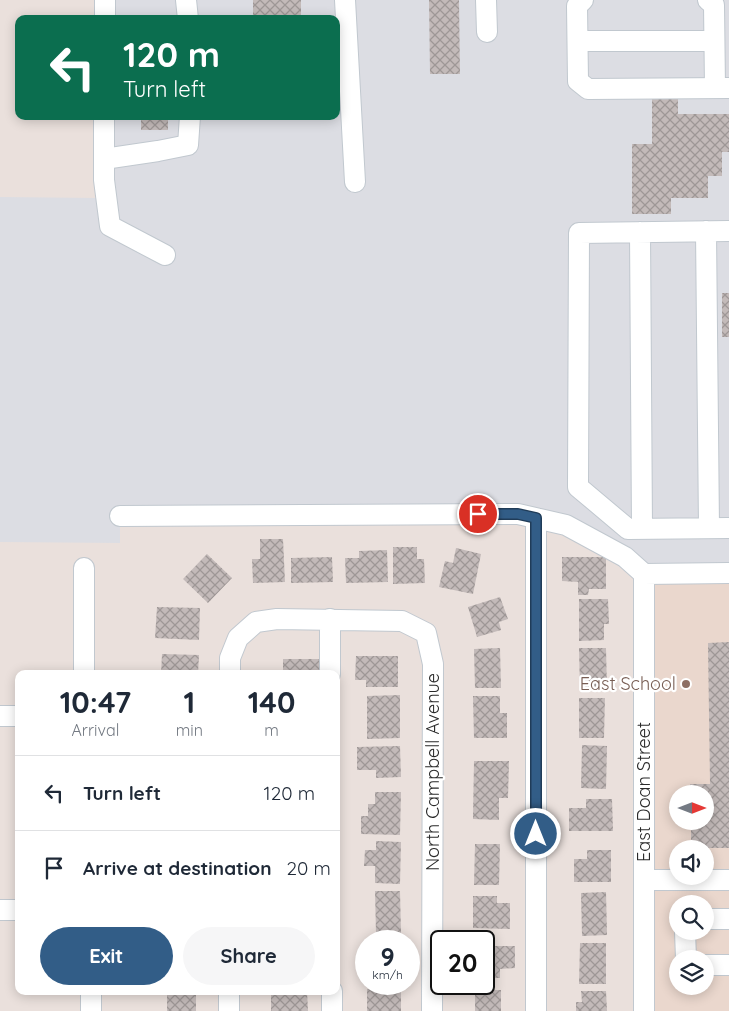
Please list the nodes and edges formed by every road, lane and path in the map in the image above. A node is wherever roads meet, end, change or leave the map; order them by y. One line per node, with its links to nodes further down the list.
1 (105, 0): 7 (street)
2 (186, 0): 8 (street)
3 (345, 0): 16 (street)
4 (486, 0): 9 (street)
5 (583, 0): 10 (street)
6 (708, 0): 11 (street)
7 (105, 15)
8 (188, 15)
9 (487, 32)
10 (578, 41): 11 (street); 12 (street)
11 (714, 41): 12 (street)
12 (722, 88)
13 (104, 120): 15 (street)
14 (190, 120): 15 (street)
15 (104, 159): 20 (street)
16 (356, 182)
17 (706, 231): 18 (street); 19 (street); 24 (street)
18 (729, 231)
19 (640, 232): 23 (street); 23 (street)
20 (165, 255)
21 (120, 516): 22 (street)
22 (536, 518): 28 (street); 50 (street)
23 (642, 528): 24 (street)
24 (709, 528): 25 (street)
25 (729, 528)
26 (84, 568): 30 (street)
27 (729, 573): 28 (street)
28 (644, 574): 35 (street, East Doan Street)
29 (330, 619): 31 (street); 32 (street); 49 (street, North Campbell Avenue)
30 (84, 670)
31 (230, 670)
32 (330, 670)
33 (0, 716): 34 (street)
34 (15, 716)
35 (644, 880): 36 (street); 51 (street, East Doan Street)
36 (729, 880)
37 (0, 910): 38 (street)
38 (15, 910)
39 (714, 919): 40 (street)
40 (729, 919)
41 (729, 965): 42 (street)
42 (714, 966)
43 (91, 995): 46 (street)
44 (229, 995): 47 (street)
45 (332, 995): 48 (street)
46 (91, 1011)
47 (229, 1011)
48 (332, 1011)
49 (432, 1011)
50 (536, 1011)
51 (644, 1011)

